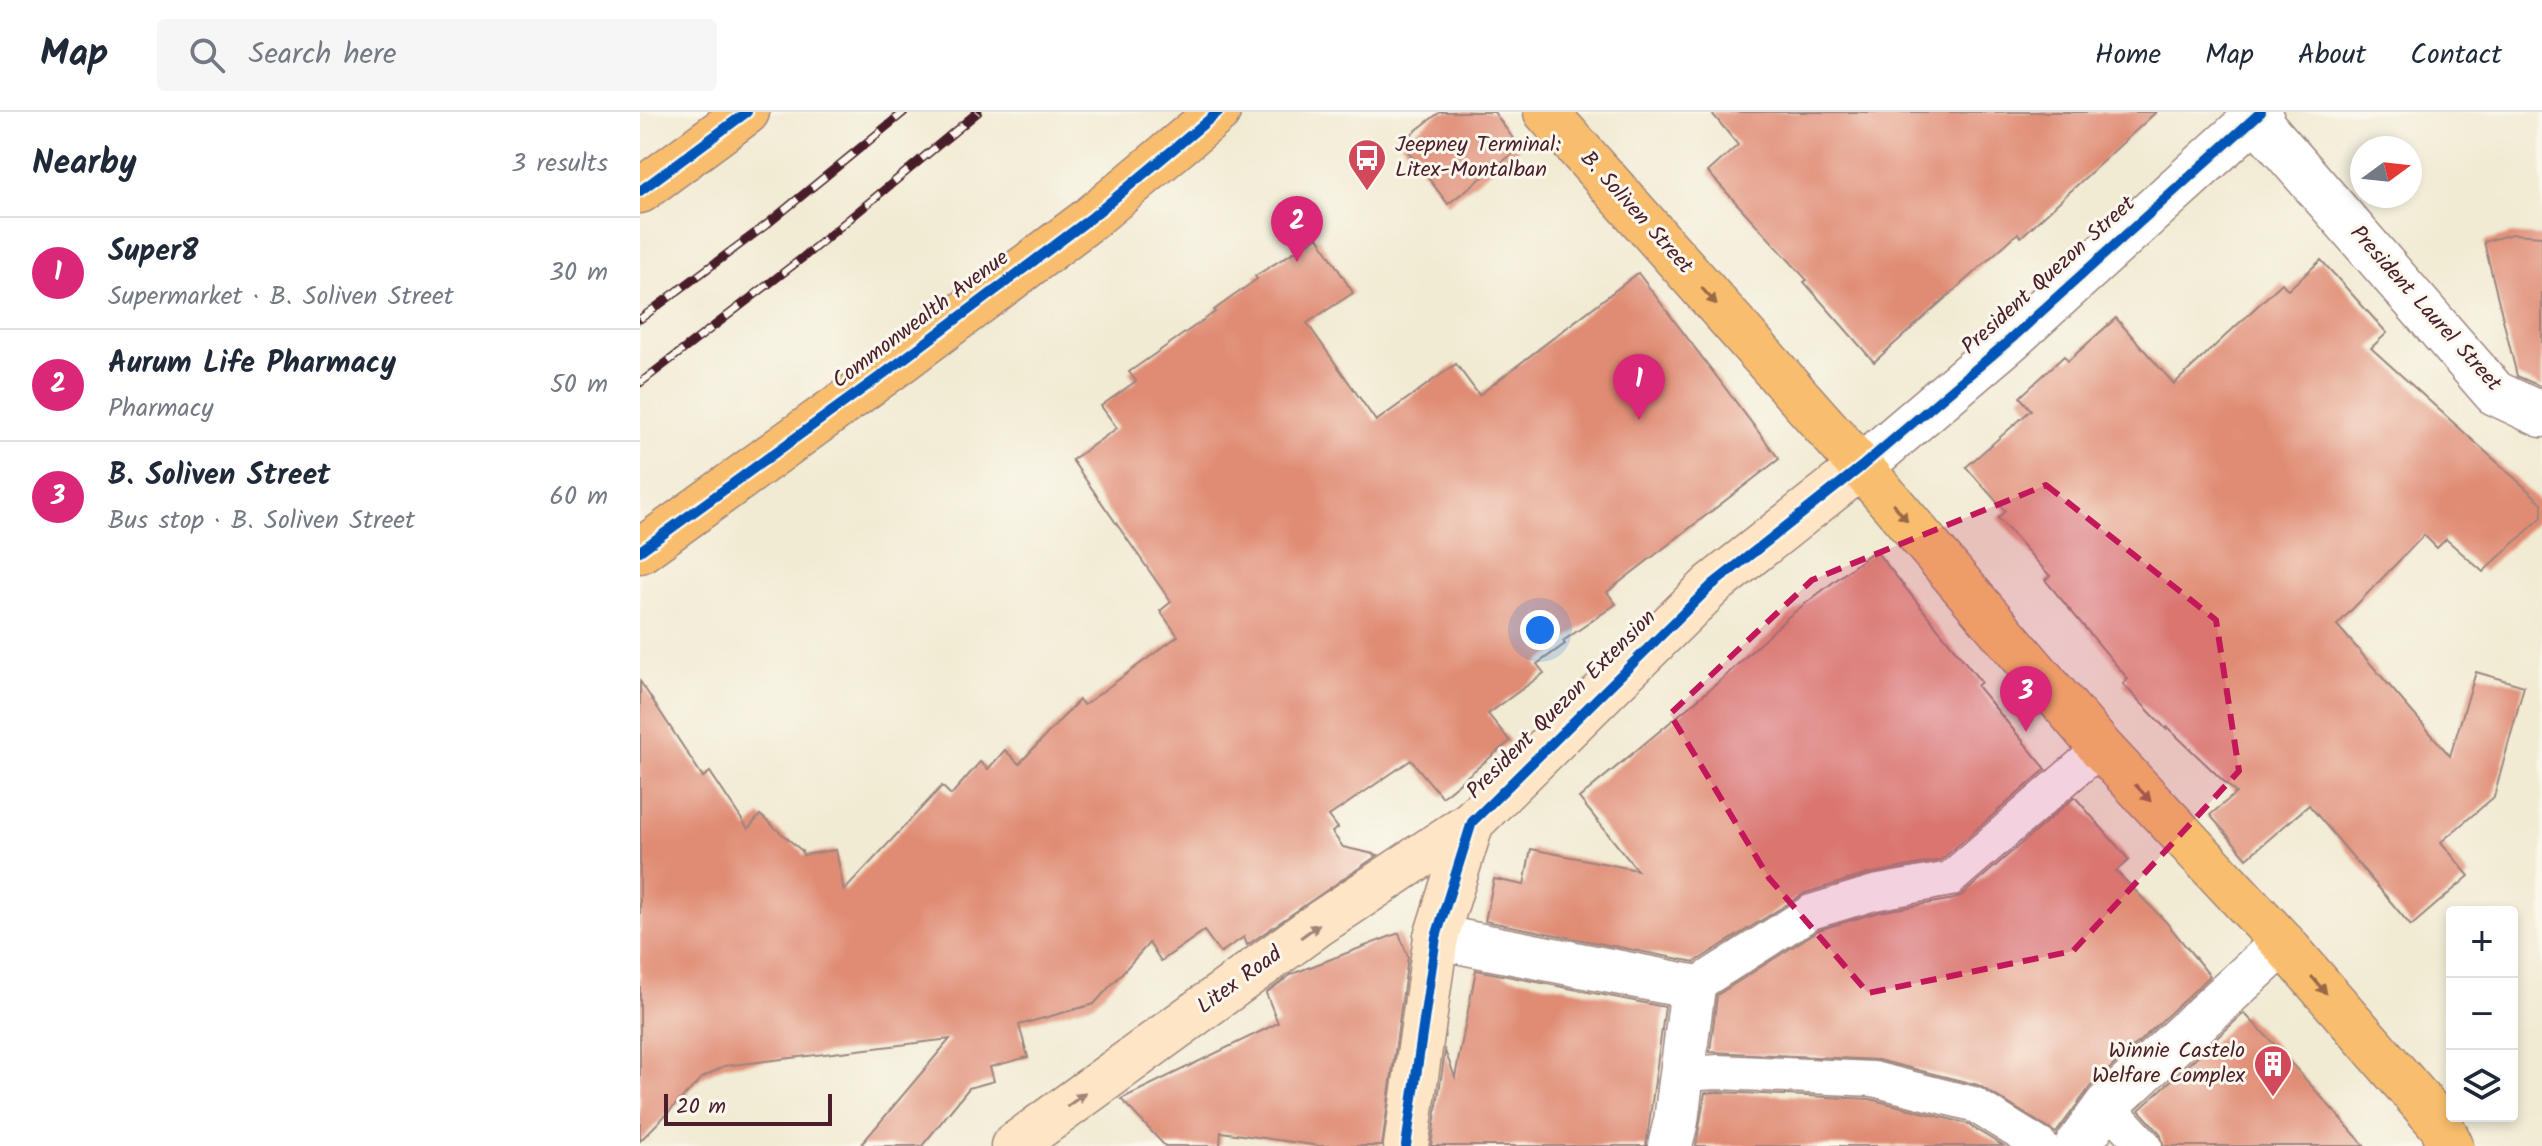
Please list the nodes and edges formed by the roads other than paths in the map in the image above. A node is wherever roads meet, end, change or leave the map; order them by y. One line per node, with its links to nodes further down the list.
1 (747, 112): 5 (main road)
2 (1218, 112): 8 (main road, Commonwealth Avenue)
3 (1546, 112): 7 (main road, B. Soliven Street, one-way to 7)
4 (2259, 115): 6 (street, President Laurel Street); 7 (street, President Quezon Street)
5 (640, 191)
6 (2542, 415)
7 (1861, 467): 9 (main road, B. Soliven Street, one-way to 9); 10 (street, President Quezon Extension)
8 (640, 551)
9 (2101, 748): 12 (main road, B. Soliven Street, one-way to 12); 13 (lane)
10 (1472, 822): 11 (street, President Quezon Extension); 16 (street, Litex Road, one-way to 10)
11 (1436, 937): 13 (street); 17 (street, President Quezon Extension)
12 (2283, 943): 15 (street); 22 (main road, B. Soliven Street, one-way to 22)
13 (1693, 987): 14 (street)
14 (1681, 1074): 18 (street); 19 (lane)
15 (2107, 1105): 20 (street); 21 (lane)
16 (1013, 1146)
17 (1406, 1146)
18 (1670, 1146)
19 (2041, 1146)
20 (2077, 1146)
21 (2145, 1146)
22 (2451, 1146)

